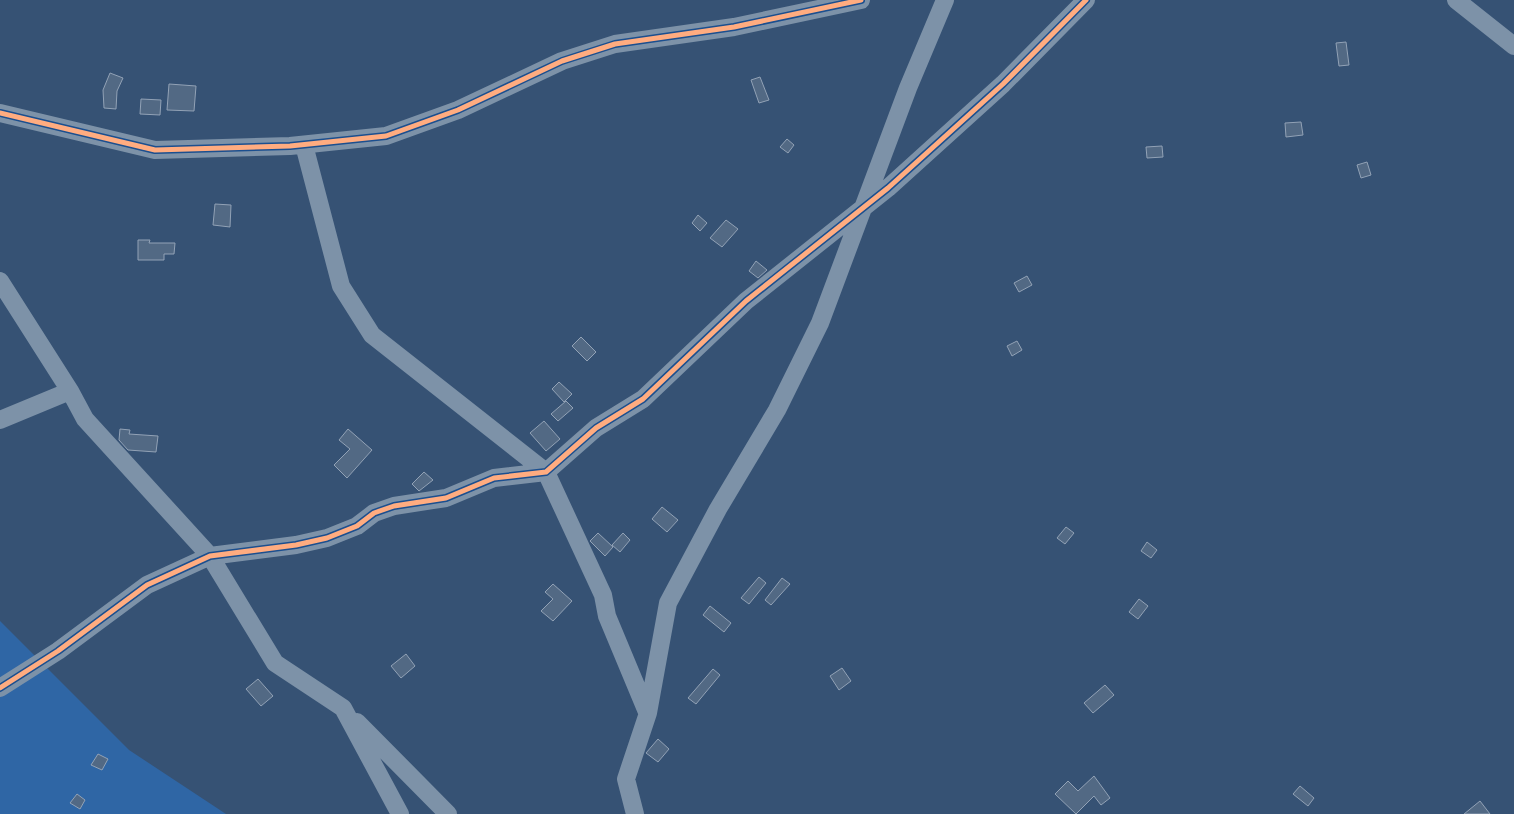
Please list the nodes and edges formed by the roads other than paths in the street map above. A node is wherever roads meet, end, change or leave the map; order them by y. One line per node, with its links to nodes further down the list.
1 (861, 0): 7 (street)
2 (944, 0): 8 (street)
3 (1086, 0): 8 (street)
4 (1456, 0): 5 (street)
5 (1514, 46)
6 (0, 113): 7 (street)
7 (304, 144): 12 (street)
8 (862, 208): 12 (street); 16 (street)
9 (0, 281): 10 (street)
10 (70, 391): 11 (street); 13 (street)
11 (0, 420)
12 (546, 472): 13 (street); 16 (street)
13 (210, 556): 14 (street); 15 (street)
14 (0, 688)
15 (343, 708): 17 (street); 18 (street)
16 (648, 713): 19 (street)
17 (400, 814)
18 (448, 814)
19 (635, 814)

